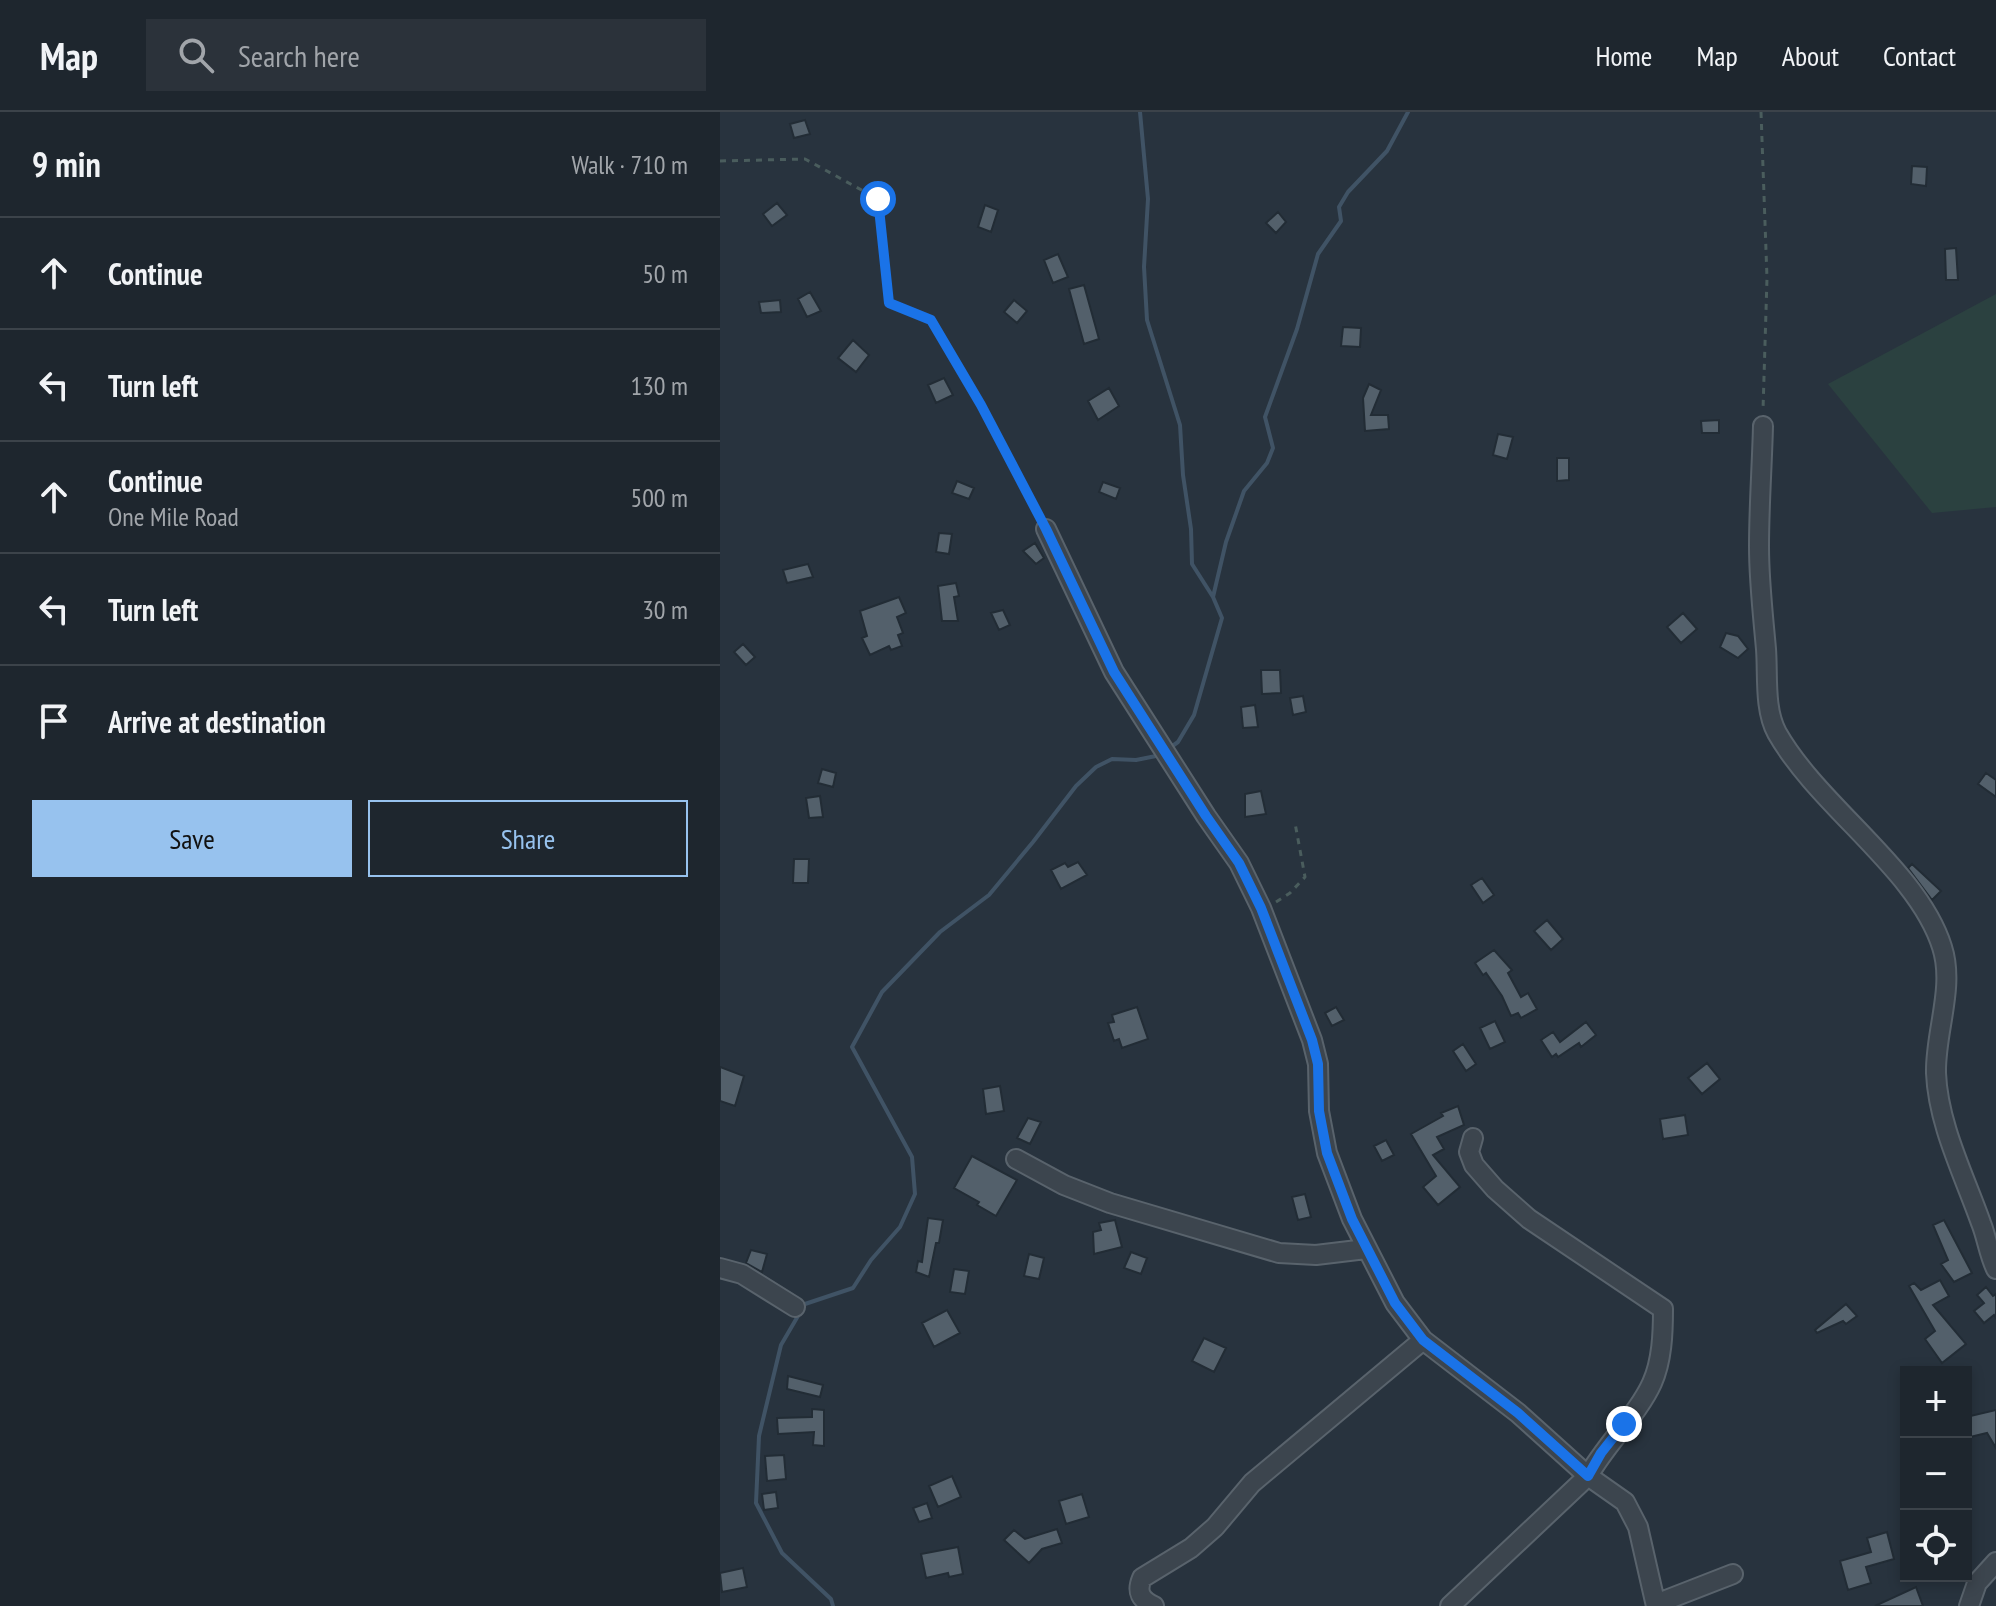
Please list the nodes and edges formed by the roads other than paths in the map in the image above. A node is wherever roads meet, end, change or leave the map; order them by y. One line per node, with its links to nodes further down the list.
1 (1763, 426): 7 (street)
2 (1046, 529): 5 (street)
3 (1473, 1138): 10 (street)
4 (1016, 1159): 5 (street)
5 (1366, 1249): 9 (street)
6 (720, 1268): 8 (street)
7 (1996, 1269)
8 (795, 1307)
9 (1423, 1340): 10 (street); 14 (street)
10 (1588, 1476): 13 (street); 15 (street)
11 (1996, 1562): 16 (street)
12 (1733, 1574): 13 (street)
13 (1656, 1605)
14 (1154, 1606)
15 (1450, 1606)
16 (1969, 1606)

